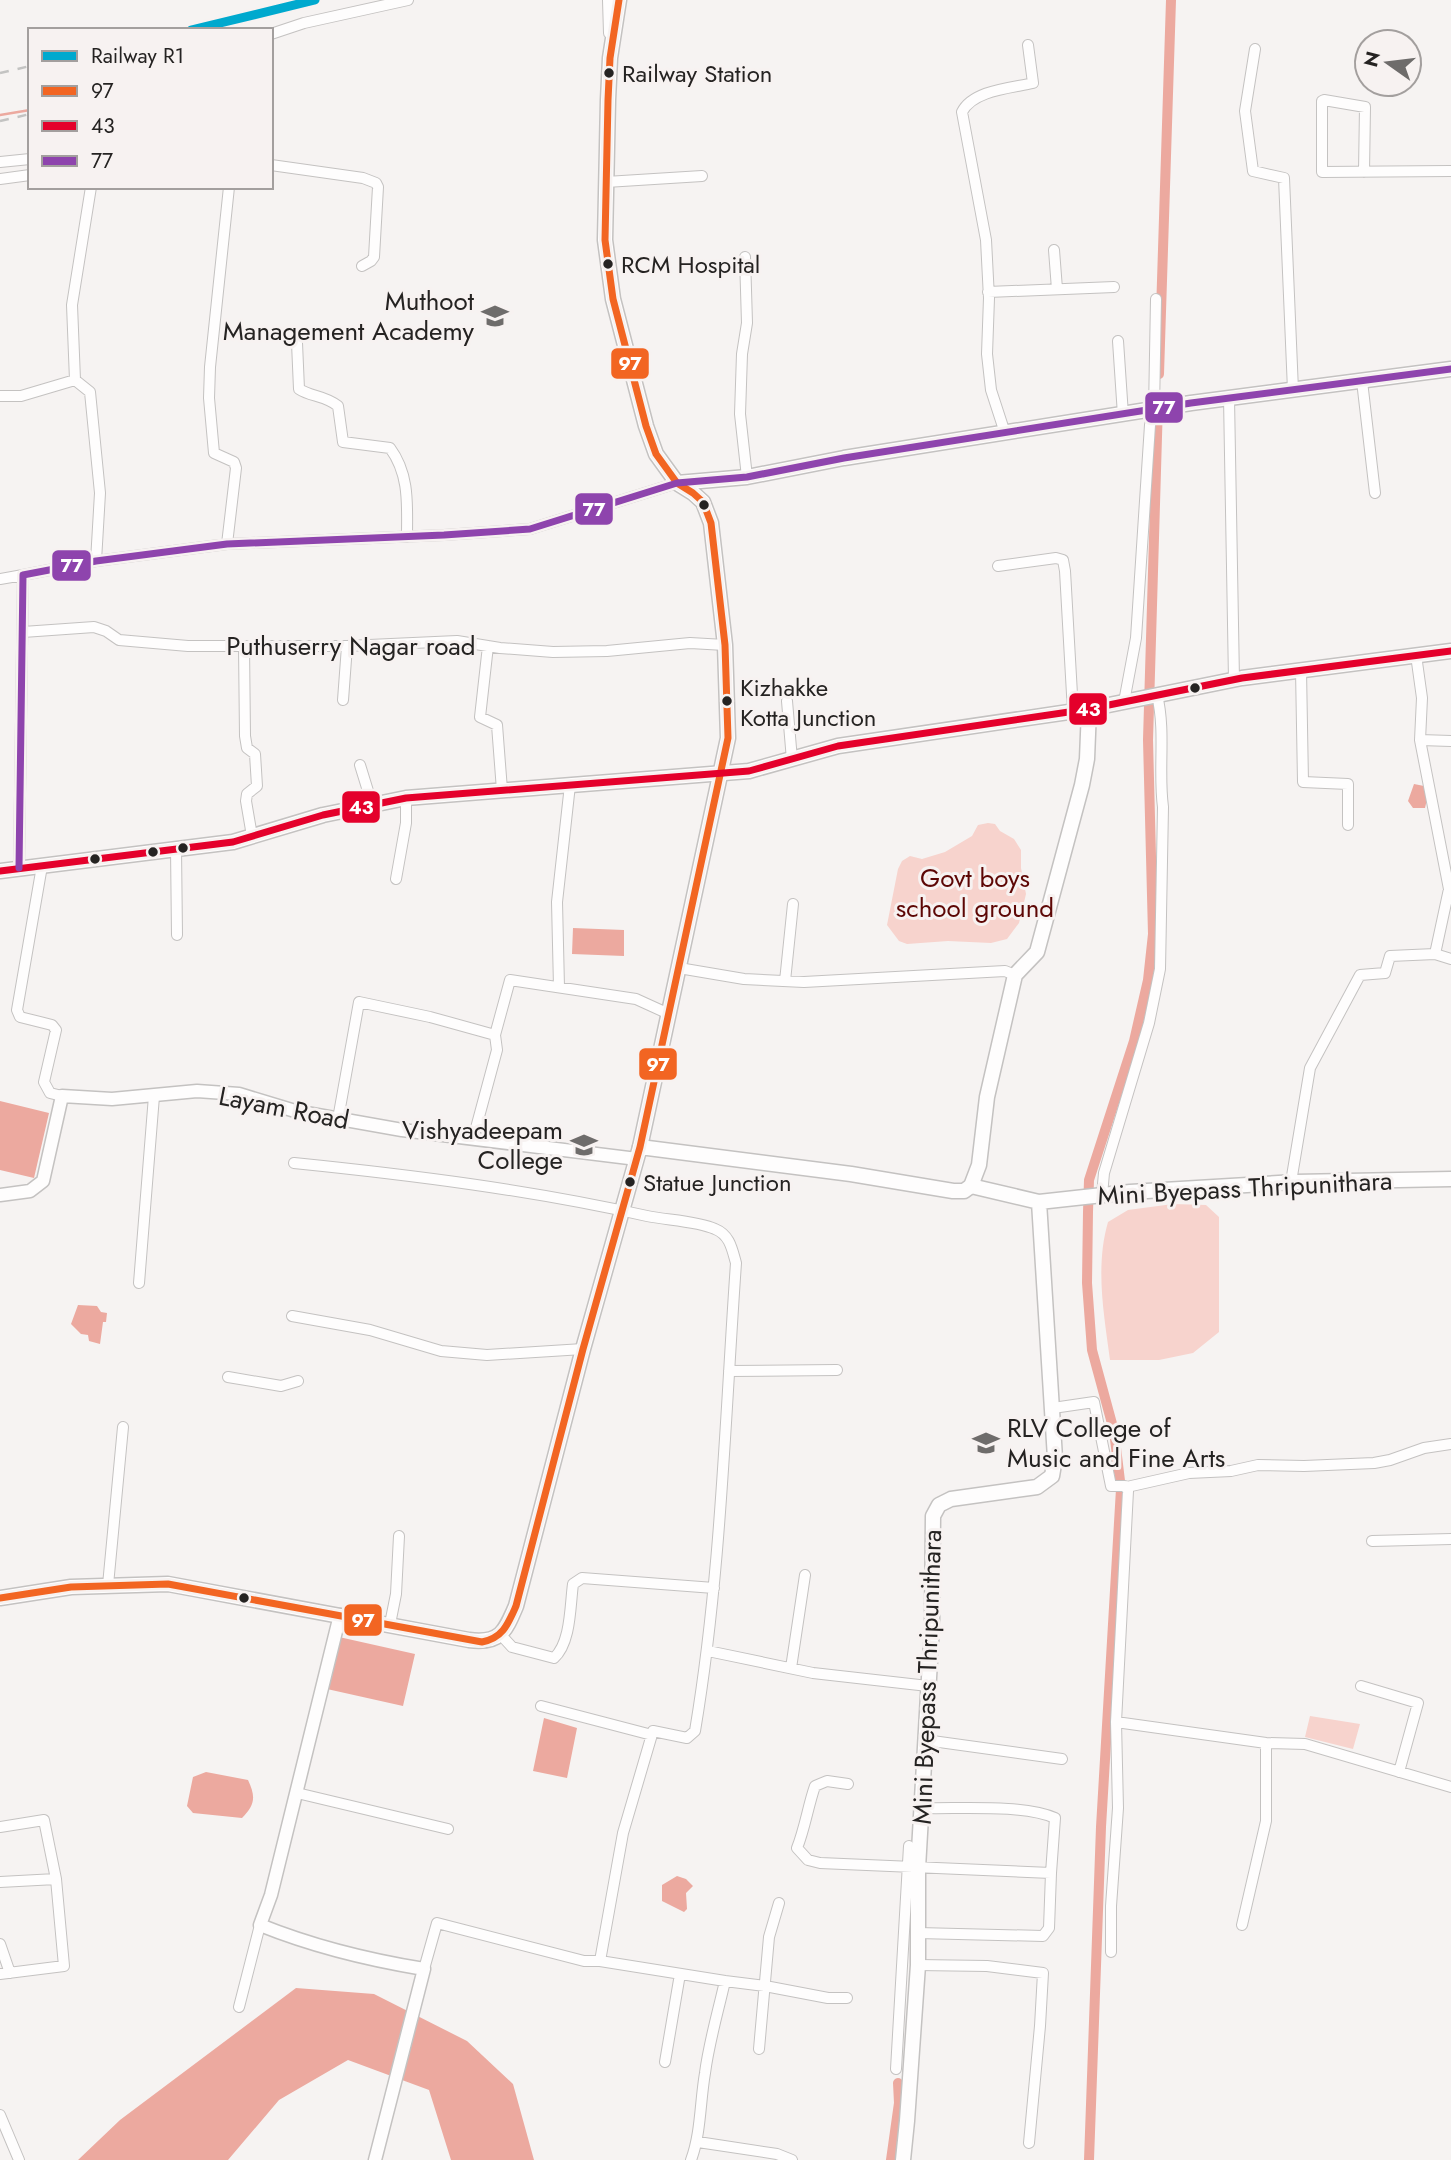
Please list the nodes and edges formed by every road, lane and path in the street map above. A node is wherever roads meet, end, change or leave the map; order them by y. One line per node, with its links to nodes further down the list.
1 (408, 0): 4 (street)
2 (608, 0): 7 (street)
3 (620, 0): 7 (main road)
4 (273, 33)
5 (1028, 45): 24 (street)
6 (1255, 49): 31 (street)
7 (610, 58): 16 (main road)
8 (28, 159): 9 (street)
9 (0, 162)
10 (273, 165): 21 (street)
11 (1451, 171): 12 (street)
12 (1364, 172): 12 (street)
13 (28, 175): 15 (street)
14 (702, 176): 16 (street)
15 (0, 178)
16 (606, 182): 38 (main road)
17 (91, 189): 29 (street)
18 (229, 189): 41 (street)
19 (1054, 250): 23 (street)
20 (745, 257): 37 (street)
21 (362, 266)
22 (1114, 287): 23 (street)
23 (1057, 289): 24 (street)
24 (988, 292): 36 (street)
25 (1156, 299): 34 (street)
26 (1118, 341): 35 (street)
27 (297, 343): 40 (street)
28 (1451, 369): 30 (main road)
29 (75, 380): 32 (street); 42 (street)
30 (1362, 381): 31 (main road); 39 (street)
31 (1293, 390): 33 (main road)
32 (0, 396)
33 (1230, 398): 34 (main road); 54 (street)
34 (1154, 410): 35 (main road); 58 (street)
35 (1123, 415): 36 (main road)
36 (1005, 433): 37 (main road)
37 (747, 477): 38 (main road)
38 (677, 483): 40 (street); 47 (main road)
39 (1375, 493)
40 (407, 537): 41 (street)
41 (227, 544): 42 (street)
42 (96, 561): 44 (street)
43 (998, 566): 60 (street)
44 (23, 575): 45 (street); 46 (street)
45 (0, 579)
46 (23, 632): 48 (street, Puthuserry Nagar road); 74 (street)
47 (725, 645): 50 (street, Puthuserry Nagar road); 65 (main road)
48 (244, 646): 49 (street, Puthuserry Nagar road); 71 (street)
49 (347, 646): 50 (street, Puthuserry Nagar road); 56 (street)
50 (488, 646): 67 (street)
51 (1451, 651): 52 (main road)
52 (1416, 656): 53 (main road); 61 (street)
53 (1301, 670): 54 (main road); 70 (street)
54 (1234, 680): 55 (main road)
55 (1157, 695): 58 (main road); 97 (street)
56 (343, 700)
57 (786, 701): 63 (street)
58 (1130, 701): 59 (main road)
59 (1089, 709): 60 (main road); 82 (main road)
60 (1073, 712): 63 (main road)
61 (1420, 740): 62 (street); 79 (street)
62 (1451, 741)
63 (792, 760): 65 (main road)
64 (360, 765): 69 (street)
65 (721, 775): 66 (main road); 81 (main road)
66 (570, 785): 67 (main road); 84 (street)
67 (502, 790): 68 (main road)
68 (406, 798): 69 (main road); 76 (street)
69 (372, 804): 71 (main road)
70 (1348, 825)
71 (252, 836): 72 (main road)
72 (176, 849): 73 (main road); 78 (street)
73 (42, 866): 74 (main road); 87 (street)
74 (19, 869): 75 (main road)
75 (0, 871)
76 (396, 879)
77 (793, 904): 83 (street)
78 (177, 935)
79 (1435, 954): 80 (street); 94 (street)
80 (1451, 958)
81 (679, 968): 83 (street); 85 (main road)
82 (1015, 975): 83 (street); 95 (main road)
83 (785, 981)
84 (559, 987): 85 (street); 86 (street)
85 (669, 1014): 91 (main road)
86 (495, 1035): 89 (street); 90 (street)
87 (62, 1096): 88 (street, Layam Road); 96 (street)
88 (154, 1096): 89 (street, Layam Road); 100 (street)
89 (338, 1119): 90 (street, Layam Road)
90 (473, 1139): 91 (street, Layam Road)
91 (638, 1153): 95 (main road, Mini Byepass Thripunithara); 99 (main road)
92 (294, 1163): 99 (street)
93 (1451, 1179): 94 (main road, Mini Byepass Thripunithara)
94 (1291, 1182): 97 (main road, Mini Byepass Thripunithara)
95 (971, 1186): 98 (main road, Mini Byepass Thripunithara)
96 (0, 1195)
97 (1100, 1195): 98 (main road, Mini Byepass Thripunithara)
98 (1039, 1202): 107 (main road, Mini Byepass Thripunithara)
99 (622, 1210): 102 (main road); 104 (street)
100 (139, 1283)
101 (292, 1315): 102 (street)
102 (583, 1349): 120 (main road)
103 (837, 1370): 104 (street)
104 (729, 1371): 116 (street)
105 (228, 1377): 106 (street)
106 (298, 1381)
107 (1053, 1408): 110 (street); 123 (main road, Mini Byepass Thripunithara)
108 (122, 1427): 115 (street)
109 (1451, 1444): 110 (street)
110 (1123, 1486): 126 (street)
111 (399, 1536): 119 (street)
112 (1451, 1539): 113 (street)
113 (1373, 1541)
114 (805, 1575): 122 (street)
115 (108, 1585): 117 (main road); 118 (main road)
116 (714, 1588): 120 (street); 121 (street)
117 (0, 1598)
118 (340, 1615): 119 (main road); 134 (street)
119 (390, 1624): 120 (main road)
120 (501, 1635)
121 (708, 1651): 122 (street); 127 (street)
122 (791, 1668): 123 (street)
123 (928, 1686): 128 (main road, Mini Byepass Thripunithara)
124 (1361, 1686): 131 (street)
125 (541, 1706): 127 (street)
126 (1116, 1722): 129 (street); 148 (street)
127 (652, 1735): 149 (street)
128 (925, 1740): 130 (street); 135 (main road, Mini Byepass Thripunithara)
129 (1266, 1744): 131 (street); 145 (street)
130 (1062, 1759)
131 (1399, 1772): 133 (street)
132 (848, 1784): 139 (street)
133 (1451, 1787)
134 (297, 1793): 137 (street); 144 (street)
135 (923, 1808): 139 (main road, Mini Byepass Thripunithara); 140 (street)
136 (0, 1827): 141 (street)
137 (448, 1829)
138 (909, 1846): 139 (street)
139 (913, 1868): 140 (street); 146 (main road, Mini Byepass Thripunithara)
140 (1051, 1873): 146 (street)
141 (55, 1879): 142 (street); 152 (street)
142 (0, 1882)
143 (779, 1903): 155 (street)
144 (260, 1925): 151 (street); 157 (street)
145 (1242, 1925)
146 (913, 1938): 150 (main road, Mini Byepass Thripunithara); 160 (street)
147 (0, 1944): 152 (street)
148 (1111, 1952)
149 (600, 1961): 151 (street); 153 (street)
150 (918, 1965): 164 (street); 169 (main road, Mini Byepass Thripunithara)
151 (424, 1969): 166 (street)
152 (5, 1973)
153 (680, 1974): 154 (street); 159 (street)
154 (725, 1982): 155 (street); 163 (street)
155 (765, 1986): 156 (street); 158 (street)
156 (847, 1997)
157 (239, 2007)
158 (759, 2049)
159 (665, 2062)
160 (896, 2069)
161 (0, 2115): 162 (street)
162 (3, 2130): 165 (street)
163 (698, 2142): 167 (street); 168 (street)
164 (1029, 2143)
165 (19, 2160)
166 (375, 2160)
167 (691, 2160)
168 (792, 2160)
169 (902, 2160)

